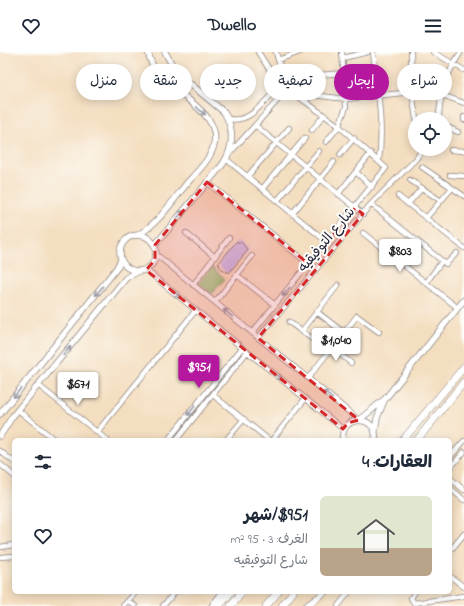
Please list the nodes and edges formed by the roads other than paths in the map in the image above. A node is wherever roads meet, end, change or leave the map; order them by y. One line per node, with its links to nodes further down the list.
1 (148, 52): 83 (street, one-way to 83)
2 (165, 52): 35 (street)
3 (258, 52): 14 (street)
4 (276, 52): 13 (street)
5 (300, 52): 13 (street)
6 (342, 52): 12 (street)
7 (368, 52): 12 (street)
8 (373, 52): 17 (street)
9 (411, 52): 18 (street)
10 (433, 52): 19 (street)
11 (461, 52): 19 (street)
12 (343, 58): 16 (street)
13 (278, 60): 15 (street)
14 (266, 64)
15 (279, 64)
16 (343, 64)
17 (374, 64)
18 (411, 64)
19 (452, 64): 20 (street)
20 (464, 70)
21 (334, 98): 29 (street)
22 (452, 99): 30 (street)
23 (266, 100): 35 (street)
24 (278, 100): 37 (street)
25 (346, 100): 38 (street)
26 (378, 100): 55 (street)
27 (413, 100): 31 (street)
28 (441, 100): 32 (street)
29 (304, 101): 33 (street)
30 (464, 103)
31 (415, 112)
32 (440, 112)
33 (324, 115): 38 (street); 41 (street)
34 (464, 117): 36 (street)
35 (228, 120): 54 (street)
36 (464, 120)
37 (256, 126): 45 (street); 54 (street)
38 (339, 126): 44 (street); 46 (street)
39 (288, 128): 45 (street)
40 (452, 129): 42 (street)
41 (312, 130)
42 (458, 132)
43 (304, 138): 51 (street)
44 (354, 138): 50 (street); 52 (street)
45 (275, 142): 51 (street); 62 (street)
46 (326, 142)
47 (452, 150): 49 (street)
48 (319, 151): 57 (street)
49 (464, 151)
50 (371, 153): 55 (street); 59 (street)
51 (290, 155): 57 (street); 69 (street)
52 (340, 155)
53 (418, 156): 75 (street, شارع التوفيقيه)
54 (227, 157): 62 (street); 65 (street)
55 (379, 160): 66 (street, شارع التوفيقيه)
56 (334, 162): 63 (street)
57 (305, 167): 63 (street); 73 (street)
58 (422, 167): 68 (street)
59 (356, 172): 66 (street); 70 (street)
60 (450, 175): 61 (street)
61 (464, 176)
62 (248, 177): 69 (street)
63 (320, 179): 70 (street); 78 (street)
64 (410, 180): 67 (street)
65 (207, 182): 86 (street, one-way to 65); 94 (street)
66 (372, 187): 77 (street, شارع التوفيقيه)
67 (422, 188): 74 (street); 76 (street)
68 (452, 188): 72 (street); 74 (street)
69 (262, 189): 73 (street)
70 (338, 194): 77 (street)
71 (398, 196): 76 (street)
72 (464, 196)
73 (276, 201): 78 (street)
74 (441, 202): 80 (street)
75 (371, 204): 79 (street, شارع التوفيقيه); 93 (street)
76 (408, 204): 80 (street)
77 (355, 208): 79 (street); 85 (street, شارع التوفيقيه)
78 (292, 214): 85 (street)
79 (363, 214): 112 (street, شارع التوفيقيه)
80 (426, 218): 87 (street)
81 (363, 233): 98 (street)
82 (186, 234): 90 (street)
83 (138, 235): 86 (street); 92 (street)
84 (230, 238): 90 (street)
85 (326, 242): 94 (street, شارع التوفيقيه)
86 (155, 245): 89 (street)
87 (463, 245)
88 (457, 254): 93 (street)
89 (156, 255): 95 (street); 99 (street)
90 (215, 256): 99 (street)
91 (252, 256): 97 (street)
92 (121, 260): 96 (street); 128 (street, one-way to 128)
93 (442, 261): 98 (street)
94 (309, 264): 103 (street, شارع التوفيقيه, one-way to 103)
95 (146, 270): 96 (street); 105 (street, one-way to 105)
96 (139, 271): 123 (street, one-way to 96)
97 (237, 275): 102 (street); 103 (street)
98 (426, 283): 104 (street)
99 (193, 285): 102 (street)
100 (338, 285): 106 (street)
101 (464, 300): 104 (street)
102 (215, 302): 111 (street, one-way to 102)
103 (275, 305): 111 (street, شارع التوفيقيه)
104 (458, 308): 126 (street)
105 (196, 310): 114 (street); 132 (street)
106 (318, 312): 108 (street); 109 (street)
107 (290, 322): 108 (street)
108 (302, 331): 113 (street)
109 (343, 332): 110 (street); 115 (street)
110 (379, 332)
111 (252, 333): 112 (street)
112 (258, 338): 121 (street)
113 (322, 346)
114 (242, 348): 116 (street); 119 (street)
115 (331, 348): 117 (street); 121 (street)
116 (248, 352): 120 (street); 125 (street, one-way to 125)
117 (351, 363)
118 (464, 367): 143 (main road)
119 (225, 369): 120 (street); 137 (street, one-way to 137)
120 (230, 373): 124 (street)
121 (308, 378): 130 (street, one-way to 121)
122 (464, 382): 144 (main road)
123 (38, 385): 127 (street); 132 (street)
124 (213, 394): 129 (street); 138 (street)
125 (306, 399): 131 (street); 141 (street)
126 (385, 399): 130 (street); 134 (street)
127 (18, 410): 133 (street); 135 (street)
128 (0, 414)
129 (244, 419): 139 (street); 140 (street)
130 (359, 420): 131 (street); 134 (street)
131 (343, 429): 142 (street)
132 (97, 432): 136 (street)
133 (0, 436)
134 (375, 437)
135 (53, 438)
136 (104, 438)
137 (170, 438)
138 (178, 438)
139 (228, 438)
140 (267, 438)
141 (274, 438)
142 (343, 438)
143 (405, 438)
144 (419, 438)
145 (464, 442): 148 (street)
146 (0, 451): 149 (street)
147 (464, 452): 151 (street)
148 (452, 455)
149 (12, 460)
150 (0, 464): 152 (street)
151 (452, 466)
152 (12, 474)
153 (452, 480): 155 (street)
154 (452, 490): 156 (street)
155 (464, 490)
156 (464, 500)
157 (464, 534): 160 (street)
158 (12, 545): 159 (street)
159 (0, 547)
160 (452, 549)
161 (12, 556): 162 (street)
162 (0, 557)
163 (452, 578): 164 (street)
164 (464, 587)
165 (134, 594): 176 (street)
166 (173, 594): 179 (street)
167 (220, 594): 180 (street)
168 (229, 594): 181 (main road)
169 (240, 594): 182 (main road)
170 (276, 594): 183 (main road)
171 (291, 594): 184 (main road)
172 (322, 594): 185 (street)
173 (347, 594): 186 (street)
174 (414, 594): 175 (street)
175 (464, 596)
176 (128, 601): 177 (street); 178 (street)
177 (123, 606)
178 (135, 606)
179 (163, 606)
180 (212, 606)
181 (219, 606)
182 (231, 606)
183 (266, 606)
184 (282, 606)
185 (306, 606)
186 (338, 606)

